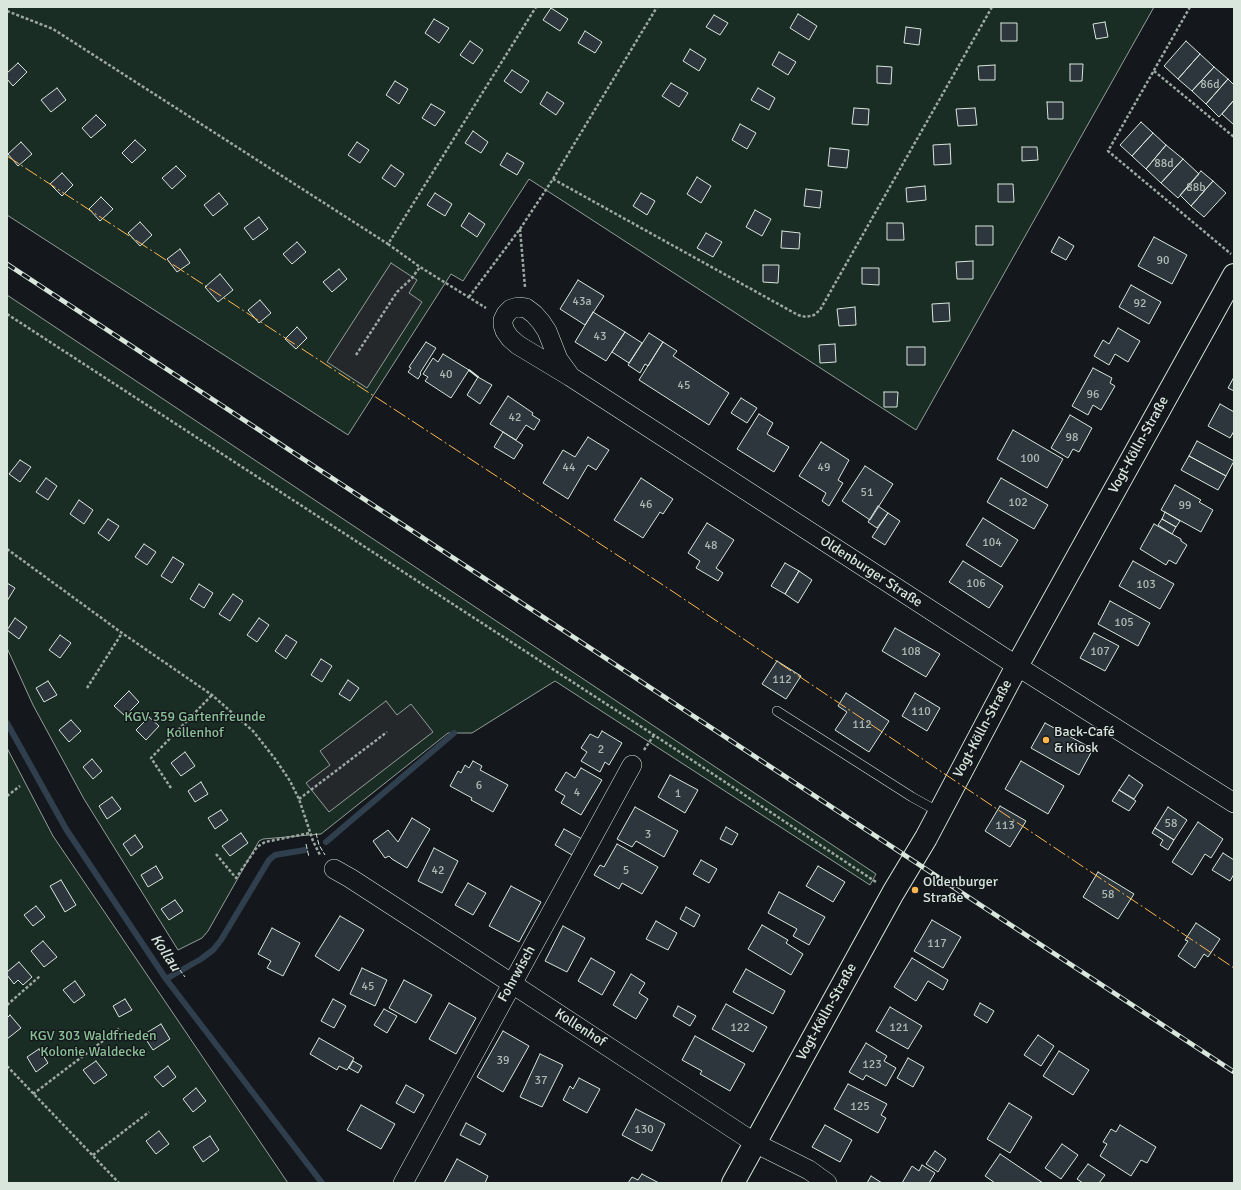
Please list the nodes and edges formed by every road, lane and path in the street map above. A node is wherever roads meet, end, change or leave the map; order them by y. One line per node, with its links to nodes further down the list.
1 (536, 7): 10 (path)
2 (657, 7): 8 (path)
3 (992, 7): 8 (path)
4 (1190, 7): 6 (path)
5 (7, 11): 10 (path)
6 (1154, 71): 7 (path); 11 (path)
7 (1234, 136)
8 (553, 179): 9 (path)
9 (520, 229): 14 (path); 15 (path)
10 (388, 244): 12 (path)
11 (1234, 257)
12 (420, 267): 14 (path); 18 (path)
13 (1234, 275): 22 (street, Vogt-Kölln-Straße)
14 (469, 297): 17 (path)
15 (526, 308): 17 (street); 19 (street, Oldenburger Straße)
16 (7, 314): 37 (path)
17 (503, 320): 19 (street, Oldenburger Straße)
18 (356, 355)
19 (571, 377): 22 (street, Oldenburger Straße)
20 (7, 549): 21 (path)
21 (122, 634): 23 (path); 24 (path)
22 (1016, 666): 32 (street, Oldenburger Straße); 33 (street, Vogt-Kölln-Straße)
23 (87, 688)
24 (212, 695): 29 (path); 31 (path)
25 (777, 711): 33 (lane)
26 (386, 732): 31 (path)
27 (632, 765): 39 (street, Fohrwisch)
28 (20, 786): 30 (path)
29 (171, 788)
30 (7, 796)
31 (299, 798): 34 (path)
32 (1234, 803)
33 (939, 812): 37 (street, Vogt-Kölln-Straße)
34 (310, 833): 35 (path); 36 (path)
35 (216, 854)
36 (334, 870): 39 (street, Kollenhof)
37 (893, 893): 45 (street, Vogt-Kölln-Straße)
38 (40, 976): 40 (path)
39 (512, 983): 45 (street, Kollenhof); 48 (street, Fohrwisch)
40 (7, 1005)
41 (120, 1028): 43 (path)
42 (7, 1066): 43 (path)
43 (33, 1094): 46 (path)
44 (148, 1112): 46 (path)
45 (755, 1143): 49 (street, Vogt-Kölln-Straße); 50 (street, Kollenhof)
46 (92, 1155): 47 (path)
47 (119, 1183)
48 (403, 1183)
49 (733, 1183)
50 (827, 1183)

